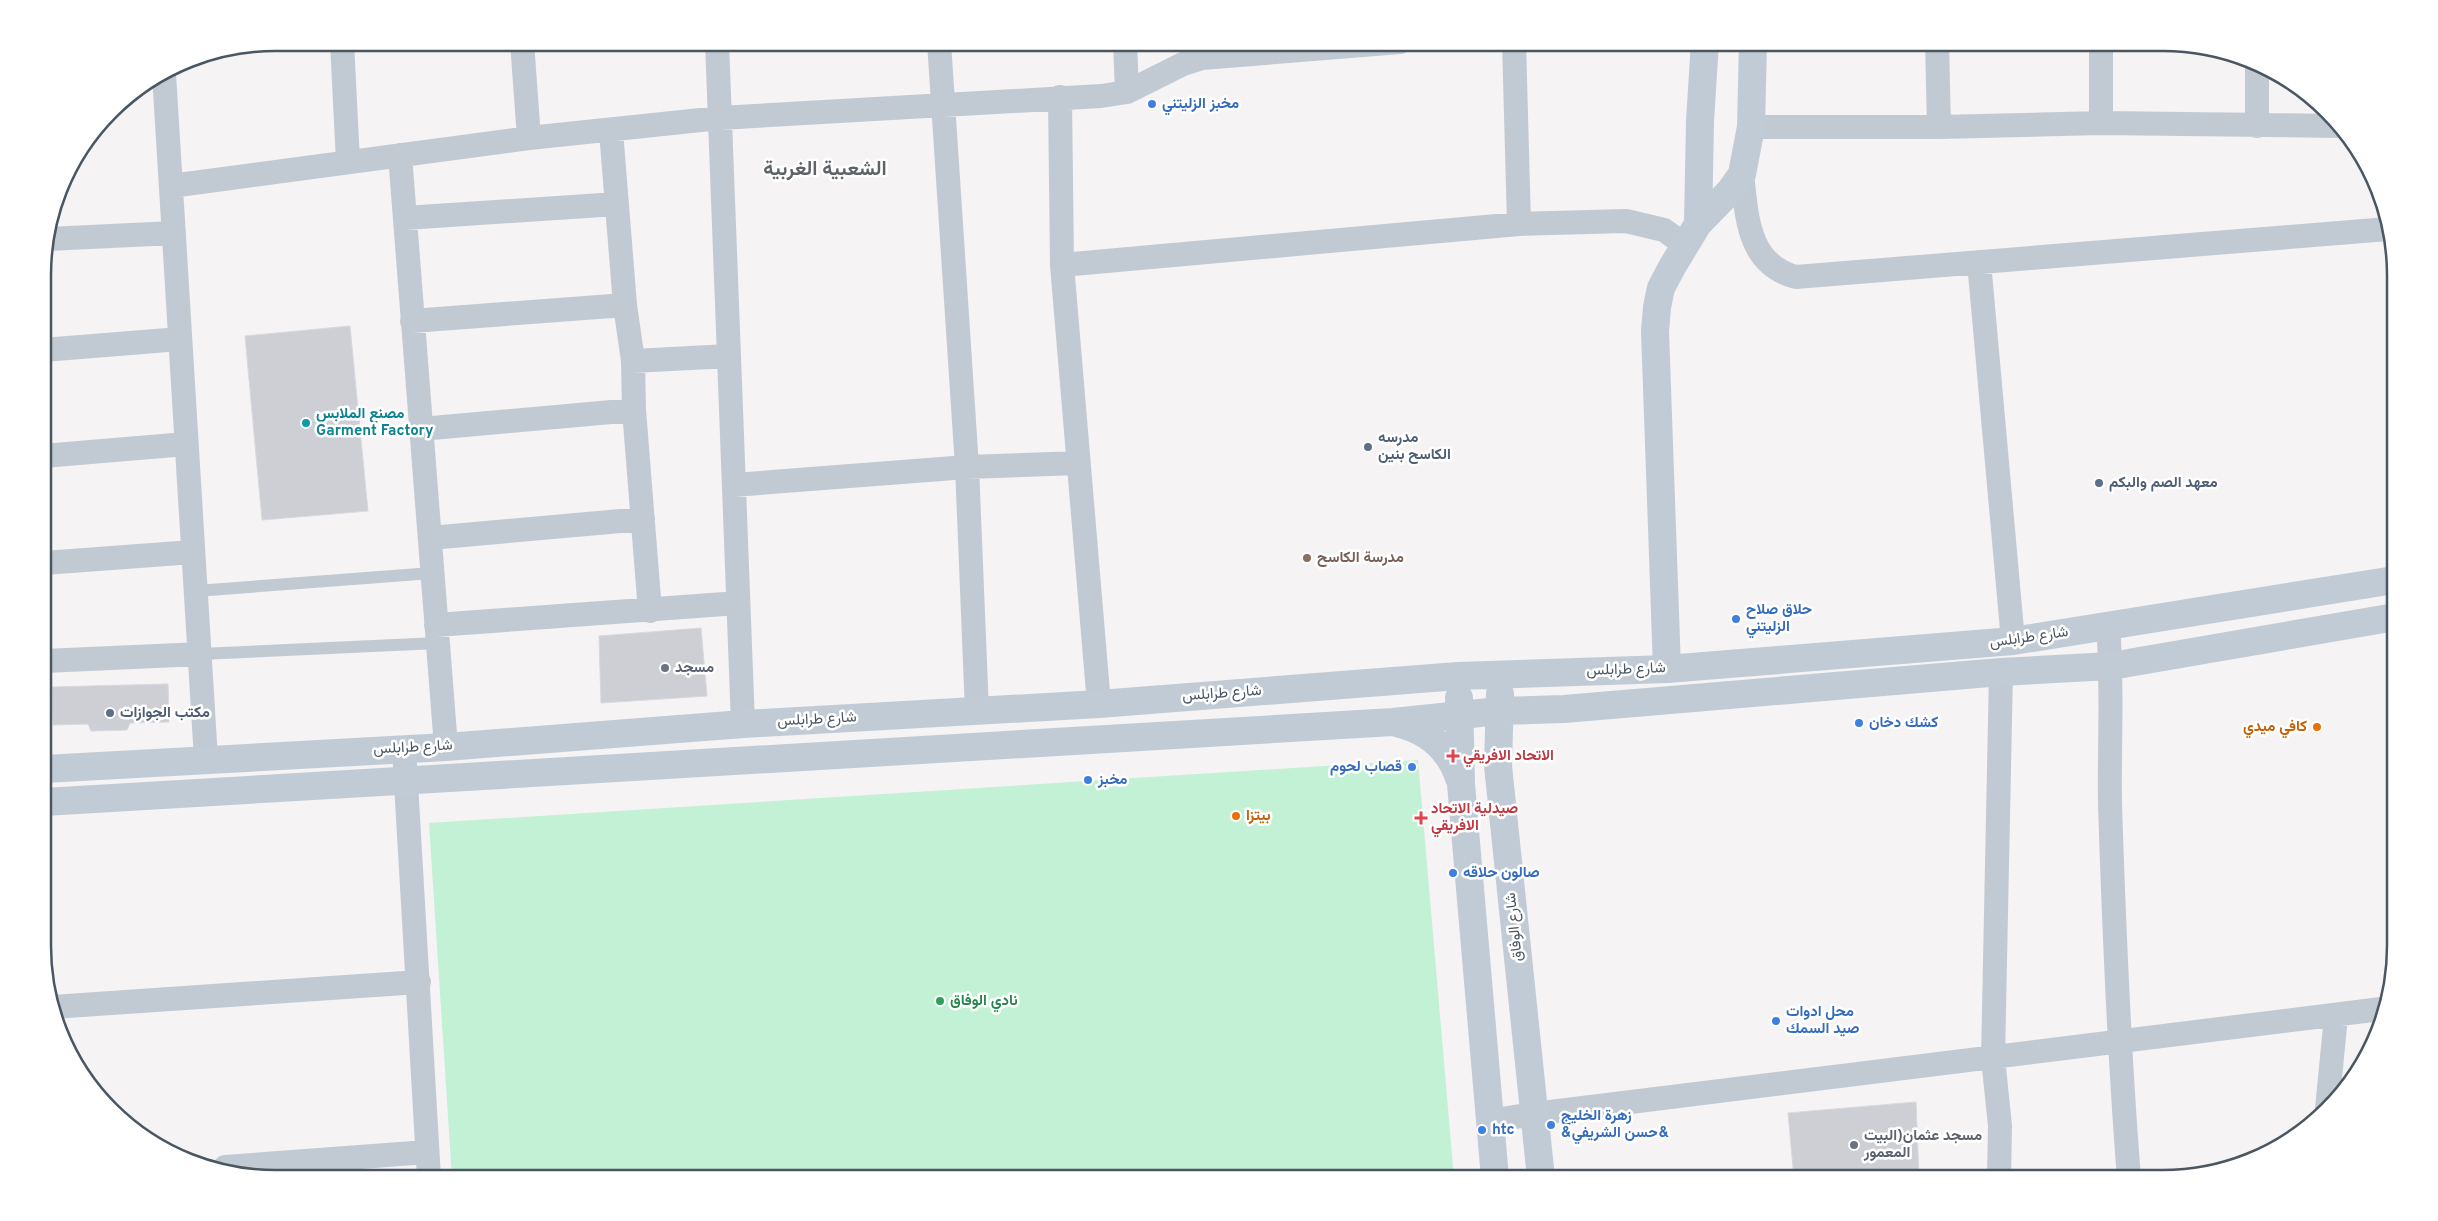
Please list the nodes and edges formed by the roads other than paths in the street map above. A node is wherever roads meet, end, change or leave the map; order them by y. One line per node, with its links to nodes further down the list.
1 (342, 51): 26 (street)
2 (523, 51): 24 (street)
3 (717, 51): 17 (street)
4 (939, 51): 16 (street)
5 (1125, 51): 14 (street)
6 (1273, 51): 14 (street)
7 (1514, 51): 31 (street)
8 (1704, 51): 34 (main road)
9 (1753, 51): 19 (main road)
10 (1937, 51): 22 (street)
11 (2101, 51): 18 (street)
12 (2257, 72): 20 (street)
13 (164, 80): 28 (street)
14 (1127, 92): 15 (street)
15 (1060, 97): 16 (street); 37 (street)
16 (942, 105): 17 (street); 49 (street)
17 (720, 118): 23 (street); 42 (street)
18 (2101, 123): 20 (street); 22 (street)
19 (1751, 126): 22 (street); 27 (main road)
20 (2258, 126): 21 (street)
21 (2330, 126)
22 (1938, 127)
23 (611, 131): 24 (street); 29 (street)
24 (529, 138): 25 (street)
25 (400, 154): 26 (street); 30 (street)
26 (348, 162): 28 (street)
27 (1742, 174): 34 (main road); 36 (street)
28 (171, 186): 33 (street)
29 (617, 204): 30 (street); 38 (street)
30 (405, 218): 39 (street)
31 (1519, 224): 34 (street); 37 (street)
32 (2382, 230): 36 (street)
33 (174, 233): 35 (street); 40 (street)
34 (1692, 235): 67 (main road)
35 (54, 239)
36 (1979, 262): 63 (street)
37 (1062, 265): 48 (street)
38 (625, 305): 39 (street); 43 (street)
39 (412, 321): 45 (street)
40 (180, 340): 41 (street); 46 (street)
41 (51, 349)
42 (729, 356): 43 (street); 50 (street)
43 (632, 361): 44 (street)
44 (634, 410): 45 (street); 51 (street)
45 (421, 429): 52 (street)
46 (186, 444): 47 (street); 53 (street)
47 (51, 455)
48 (1078, 463): 49 (street); 71 (street)
49 (967, 467): 50 (street); 73 (street)
50 (734, 485): 58 (street)
51 (643, 519): 52 (street); 59 (street)
52 (430, 538): 55 (street)
53 (193, 552): 54 (street); 57 (street)
54 (51, 563)
55 (432, 573): 57 (lane); 62 (street)
56 (2387, 581): 61 (main road, شارع طرابلس)
57 (196, 591): 64 (street)
58 (738, 603): 59 (street); 77 (street)
59 (650, 611): 62 (street)
60 (2387, 618): 66 (main road, شارع طرابلس)
61 (2108, 626): 63 (main road, شارع طرابلس); 66 (street)
62 (437, 634): 64 (lane); 78 (street)
63 (2013, 642): 67 (main road, شارع طرابلس)
64 (201, 654): 65 (street); 80 (street)
65 (51, 661)
66 (2111, 666): 68 (main road, شارع طرابلس); 90 (street)
67 (1667, 668): 69 (main road, شارع طرابلس)
68 (2001, 672): 72 (main road, شارع طرابلس); 91 (street)
69 (1500, 675): 70 (main road, شارع طرابلس); 74 (main road, شارع الوفاق)
70 (1458, 676): 71 (main road, شارع طرابلس); 75 (main road)
71 (1099, 704): 73 (main road, شارع طرابلس)
72 (1564, 709): 74 (main road, شارع طرابلس); 81 (main road)
73 (977, 711): 77 (main road, شارع طرابلس)
74 (1499, 712): 75 (main road, شارع طرابلس); 81 (main road, شارع الوفاق)
75 (1459, 715): 76 (main road, شارع طرابلس); 84 (main road)
76 (1393, 722): 83 (main road, شارع طرابلس); 84 (main road)
77 (743, 724): 78 (main road, شارع طرابلس)
78 (446, 746): 79 (main road, شارع طرابلس)
79 (404, 749): 80 (main road, شارع طرابلس); 83 (street)
80 (206, 759): 82 (main road, شارع طرابلس)
81 (1498, 766): 93 (main road, شارع الوفاق)
82 (51, 769)
83 (407, 779): 85 (main road, شارع طرابلس); 86 (street)
84 (1461, 784): 94 (main road)
85 (51, 802)
86 (419, 982): 87 (street); 95 (street)
87 (60, 1007)
88 (2377, 1010): 89 (street)
89 (2336, 1016): 90 (street); 92 (street)
90 (2119, 1042): 91 (street); 101 (street)
91 (1993, 1058): 93 (street); 100 (street)
92 (2328, 1097)
93 (1534, 1114): 94 (street); 99 (main road, شارع الوفاق)
94 (1489, 1121): 98 (main road)
95 (427, 1152): 96 (street); 97 (street)
96 (237, 1166)
97 (428, 1170)
98 (1494, 1170)
99 (1540, 1170)
100 (1999, 1170)
101 (2128, 1170)

